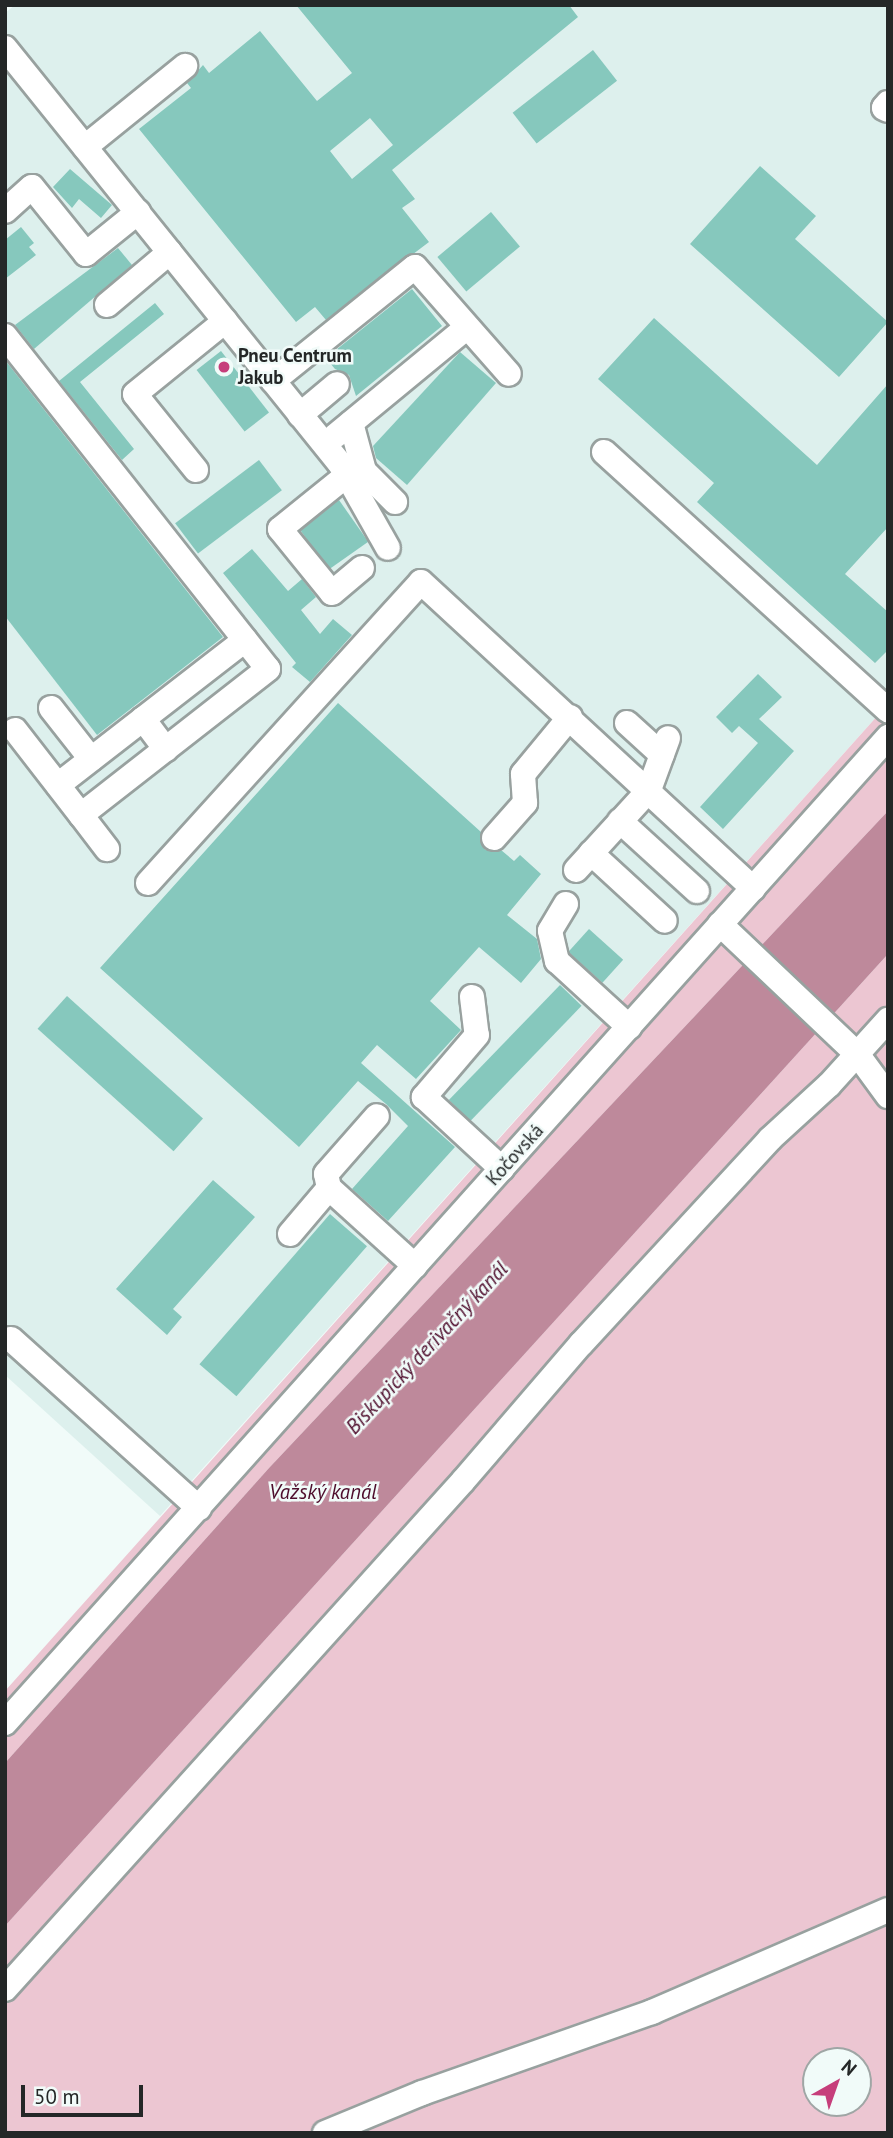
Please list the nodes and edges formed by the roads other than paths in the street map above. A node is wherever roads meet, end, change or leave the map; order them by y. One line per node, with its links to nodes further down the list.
1 (5, 47): 5 (street)
2 (185, 66): 5 (street)
3 (888, 103): 4 (street)
4 (888, 110)
5 (85, 147): 7 (street)
6 (5, 211): 7 (street)
7 (138, 212): 8 (street)
8 (170, 252): 9 (street); 10 (street)
9 (107, 304)
10 (225, 321): 14 (street); 18 (street)
11 (467, 327): 13 (street); 14 (street); 20 (street)
12 (5, 337): 23 (street)
13 (509, 374)
14 (273, 381): 16 (street)
15 (338, 384): 16 (street)
16 (300, 415): 19 (street)
17 (604, 452): 25 (street)
18 (196, 470)
19 (347, 475): 21 (street); 22 (street)
20 (395, 502)
21 (388, 548)
22 (362, 568)
23 (245, 640): 27 (street); 31 (street)
24 (51, 708): 32 (street)
25 (888, 710)
26 (570, 717): 34 (street); 37 (street); 39 (street)
27 (142, 719): 31 (street); 32 (street)
28 (627, 723): 34 (street)
29 (15, 730): 33 (street)
30 (888, 737): 40 (street, Kočovská)
31 (166, 749): 35 (street)
32 (91, 760): 33 (street)
33 (58, 785): 35 (street)
34 (649, 790): 36 (street); 40 (street)
35 (81, 816): 38 (street)
36 (620, 821): 41 (street); 43 (street)
37 (494, 838)
38 (107, 849)
39 (148, 883)
40 (753, 888): 44 (street, Kočovská)
41 (697, 891)
42 (566, 904): 47 (street)
43 (665, 921)
44 (720, 924): 47 (street, Kočovská); 48 (street)
45 (472, 997): 51 (street)
46 (888, 1020): 48 (street)
47 (629, 1027): 51 (street, Kočovská)
48 (858, 1055): 49 (street); 59 (street)
49 (888, 1096)
50 (377, 1116): 52 (street)
51 (502, 1169): 54 (street, Kočovská)
52 (329, 1188): 53 (street); 54 (street)
53 (290, 1234)
54 (415, 1266): 56 (street, Kočovská)
55 (10, 1339): 56 (street)
56 (199, 1508): 57 (street, Kočovská)
57 (5, 1723)
58 (888, 1910): 60 (street)
59 (5, 1989)
60 (325, 2133)

